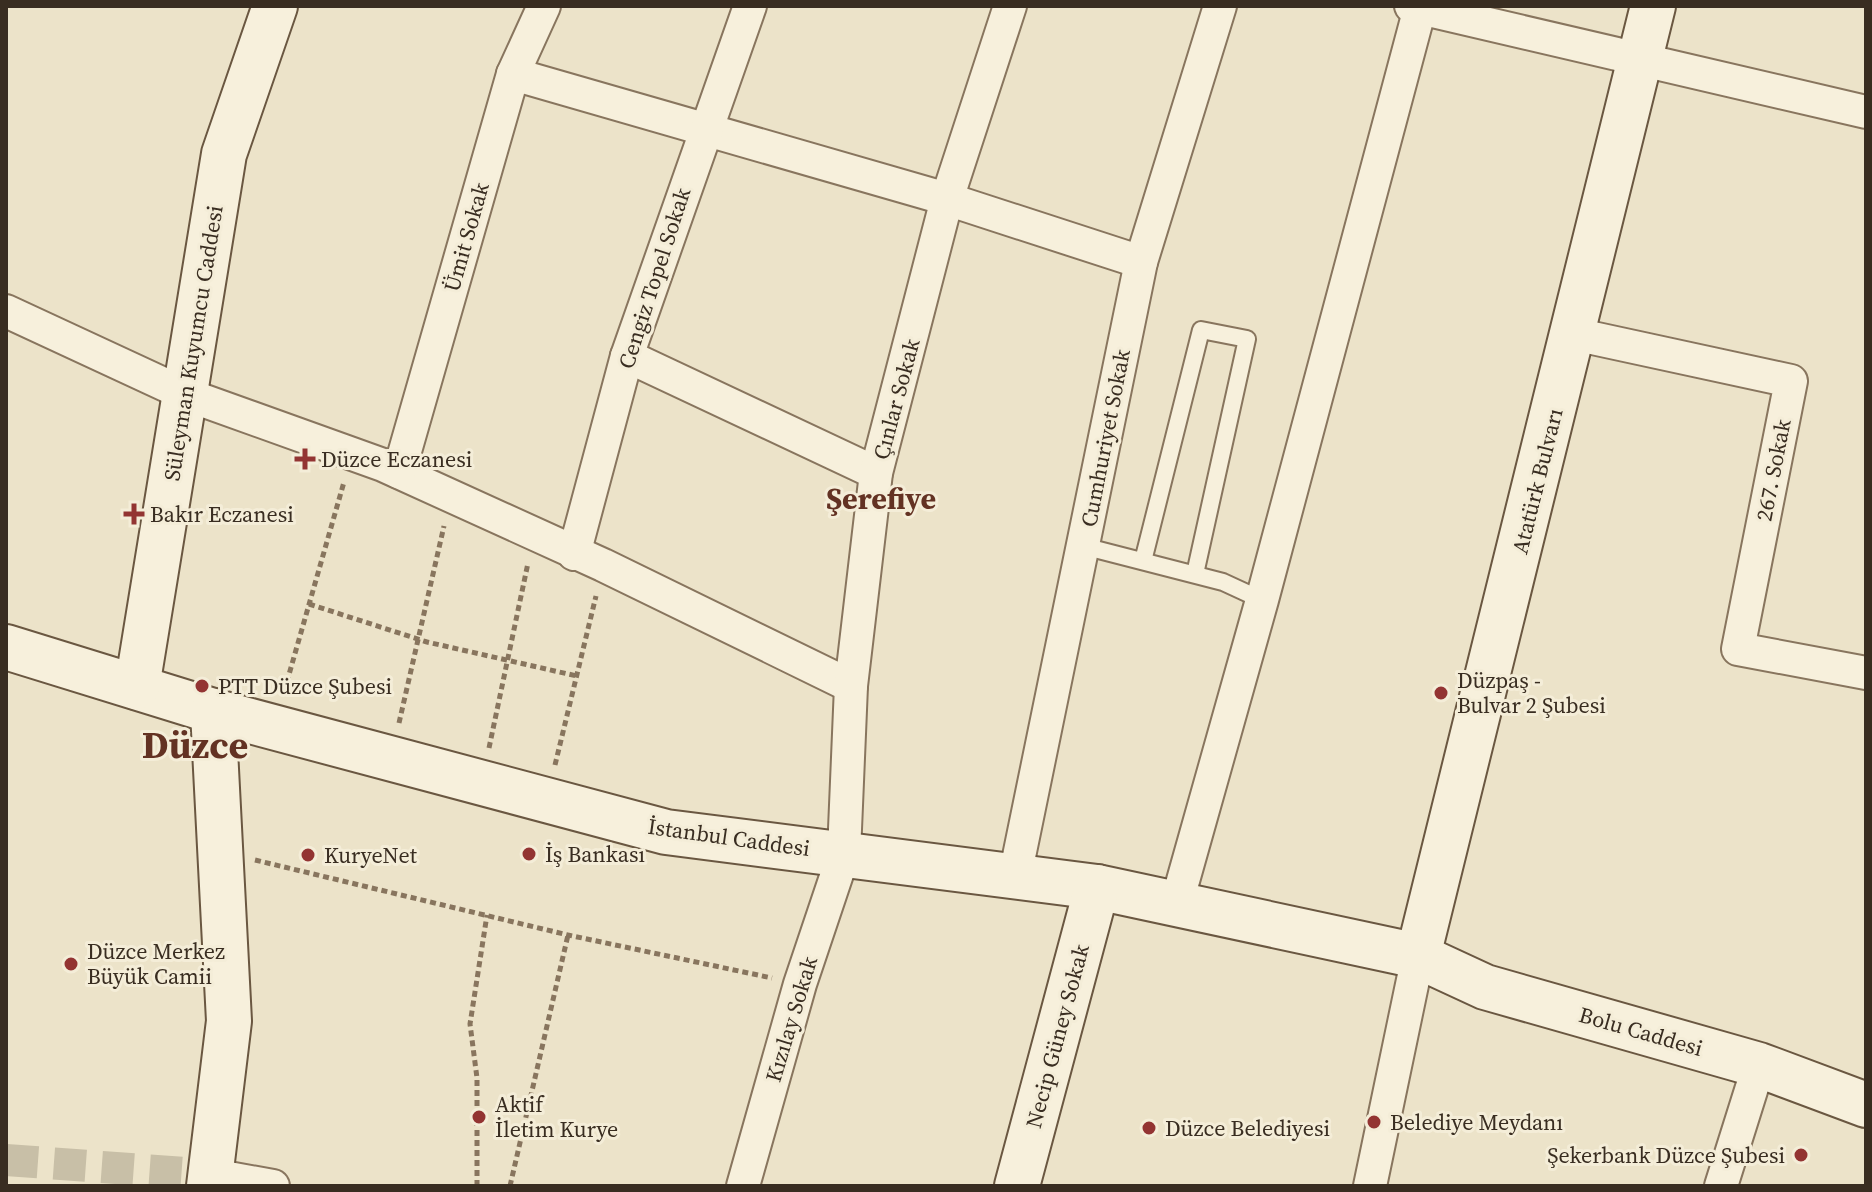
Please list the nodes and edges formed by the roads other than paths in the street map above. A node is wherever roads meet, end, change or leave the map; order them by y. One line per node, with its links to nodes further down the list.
1 (275, 6): 17 (main road, Süleyman Kuyumcu Caddesi)
2 (544, 6): 9 (street, Ümit Sokak)
3 (750, 6): 11 (street, Cengiz Topel Sokak)
4 (1010, 6): 12 (street, Çınlar Sokak)
5 (1220, 6): 13 (street, Cumhuriyet Sokak)
6 (1653, 6): 8 (main road, Atatürk Bulvarı)
7 (1416, 7): 8 (street); 24 (street)
8 (1641, 57): 10 (street); 15 (main road, Atatürk Bulvarı)
9 (513, 74): 11 (street); 18 (street, Ümit Sokak)
10 (1866, 112)
11 (705, 127): 12 (street); 16 (street, Cengiz Topel Sokak)
12 (947, 199): 13 (street); 19 (street, Çınlar Sokak)
13 (1141, 262): 20 (street, Cumhuriyet Sokak)
14 (6, 311): 17 (street)
15 (1574, 334): 26 (street, 267. Sokak); 34 (main road, Atatürk Bulvarı)
16 (627, 356): 19 (street); 21 (street, Cengiz Topel Sokak)
17 (185, 394): 18 (street); 28 (main road, Süleyman Kuyumcu Caddesi)
18 (399, 472): 21 (street)
19 (876, 473): 27 (street, Çınlar Sokak)
20 (1083, 546): 22 (lane); 31 (street, Cumhuriyet Sokak)
21 (588, 560): 27 (street)
22 (1143, 561): 23 (lane); 23 (lane)
23 (1195, 574): 24 (lane)
24 (1262, 600): 33 (street)
25 (6, 647): 28 (main road, İstanbul Caddesi)
26 (1866, 673)
27 (851, 686): 30 (street, Çınlar Sokak)
28 (137, 687): 29 (main road, İstanbul Caddesi)
29 (213, 711): 30 (main road, İstanbul Caddesi); 37 (main road)
30 (844, 853): 31 (main road, İstanbul Caddesi); 39 (street, Kızılay Sokak)
31 (1015, 876): 32 (main road, İstanbul Caddesi)
32 (1097, 887): 33 (main road, İstanbul Caddesi); 40 (main road, Necip Güney Sokak)
33 (1177, 902): 34 (main road, İstanbul Caddesi)
34 (1418, 956): 35 (main road, Bolu Caddesi); 41 (street)
35 (1759, 1065): 36 (main road, Bolu Caddesi); 42 (street)
36 (1866, 1105)
37 (210, 1180): 38 (street)
38 (273, 1186)
39 (743, 1186)
40 (1017, 1186)
41 (1370, 1186)
42 (1721, 1186)

